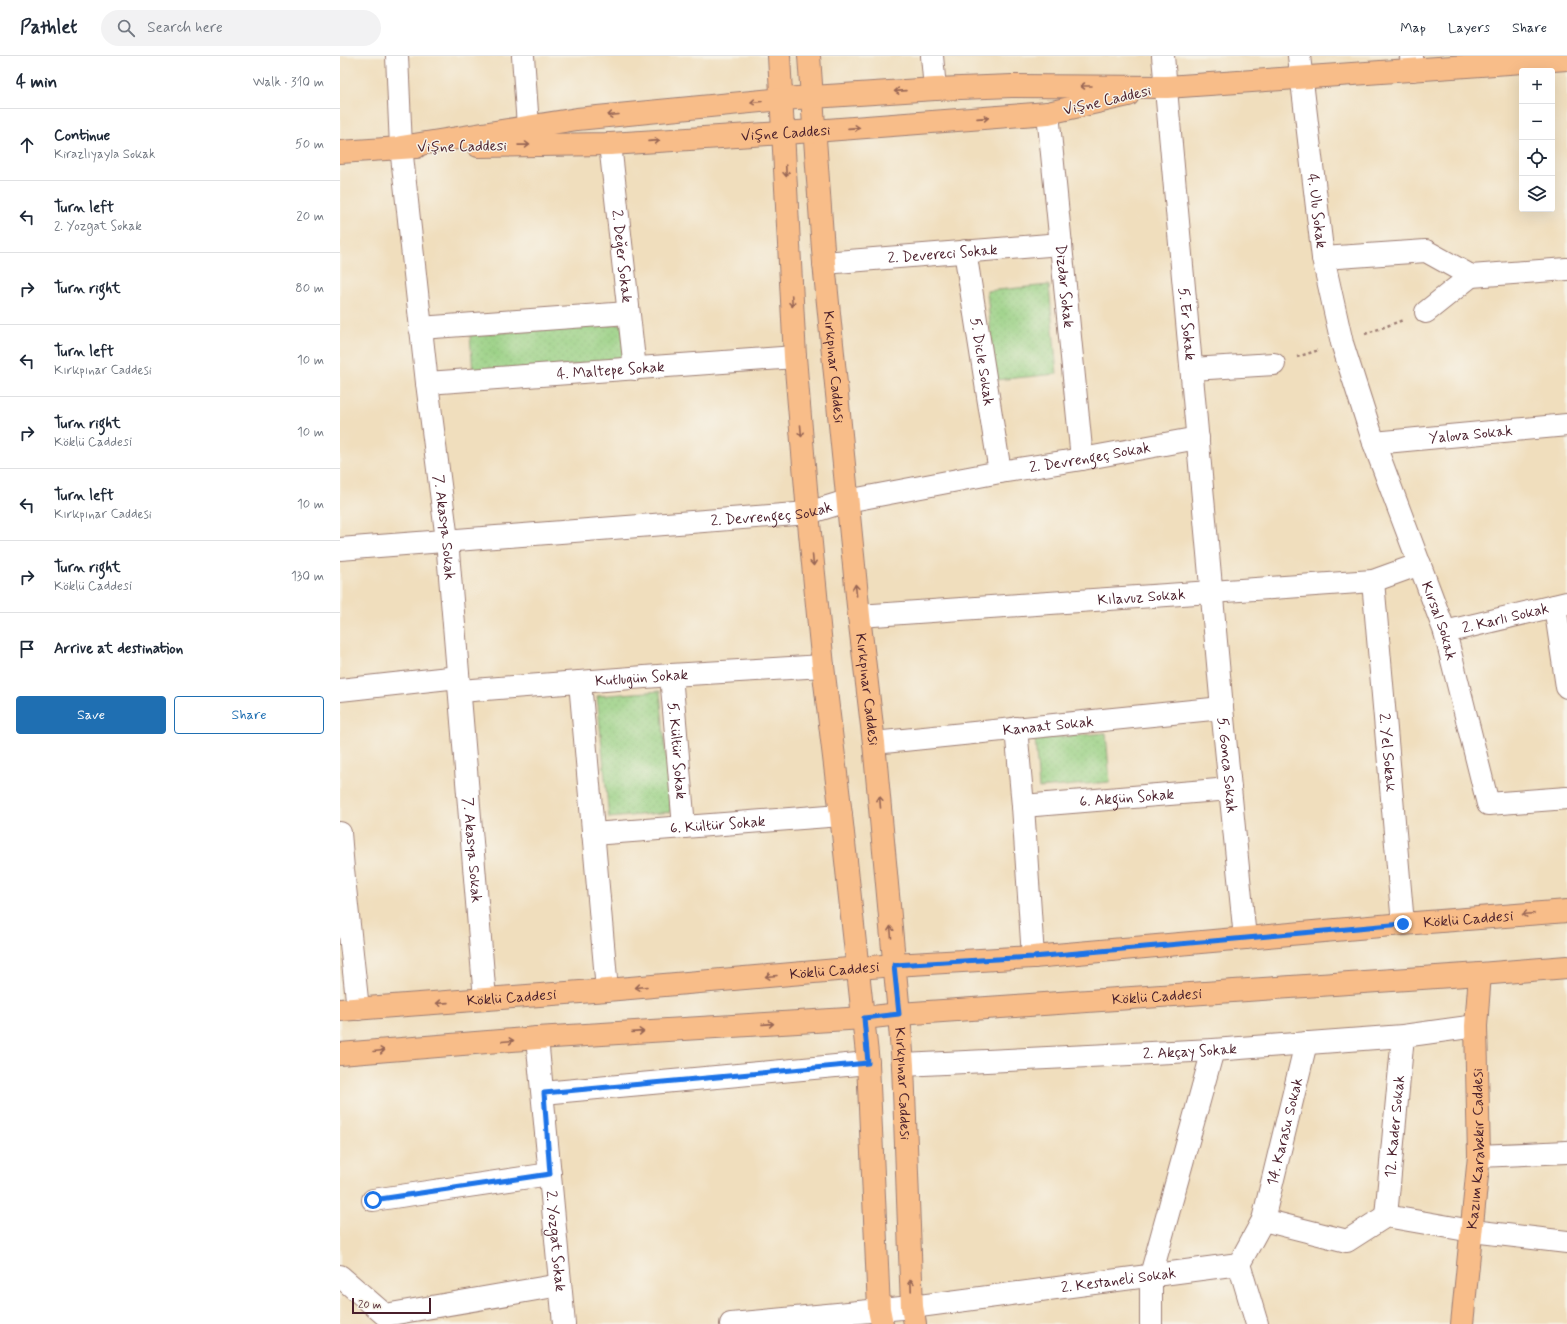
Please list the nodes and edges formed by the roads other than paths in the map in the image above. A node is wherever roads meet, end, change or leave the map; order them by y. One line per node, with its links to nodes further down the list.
1 (397, 56): 20 (street, 7. Akasya Sokak)
2 (523, 56): 16 (street)
3 (779, 56): 14 (main road)
4 (810, 56): 13 (main road, Kırkpınar Caddesi)
5 (932, 56): 12 (street)
6 (1164, 56): 11 (street, 5. Er Sokak)
7 (1298, 56): 10 (street, 4. Ulu Sokak)
8 (1567, 59): 9 (main road, Vişne Caddesi)
9 (1412, 63): 10 (main road, Vişne Caddesi)
10 (1300, 78): 11 (main road, Vişne Caddesi); 24 (street, 4. Ulu Sokak)
11 (1167, 86): 12 (main road, Vişne Caddesi, one-way to 12); 15 (main road, Vişne Caddesi); 34 (street, 5. Er Sokak)
12 (935, 89): 13 (main road, Vişne Caddesi, one-way to 13)
13 (812, 97): 14 (main road, Vişne Caddesi); 17 (main road, Kırkpınar Caddesi)
14 (782, 99): 16 (main road, Vişne Caddesi, one-way to 16); 18 (main road)
15 (1048, 113): 17 (main road, Vişne Caddesi, one-way to 15); 22 (street, Dizdar Sokak)
16 (528, 126): 20 (main road, Vişne Caddesi)
17 (814, 131): 18 (main road, Vişne Caddesi); 25 (main road, Kırkpınar Caddesi)
18 (784, 132): 19 (main road, Vişne Caddesi, one-way to 18); 31 (main road, one-way to 31)
19 (610, 144): 20 (main road, Vişne Caddesi, one-way to 19); 29 (street, 2. Değer Sokak)
20 (401, 147): 21 (main road, Vişne Caddesi); 30 (street, 7. Akasya Sokak)
21 (340, 152)
22 (1061, 244): 23 (street, 2. Devereci Sokak); 39 (street, Dizdar Sokak)
23 (965, 251): 25 (street, 2. Devereci Sokak); 40 (street, 5. Dicle Sokak)
24 (1322, 258): 27 (street); 38 (street, 4. Ulu Sokak)
25 (824, 263): 41 (main road, Kırkpınar Caddesi)
26 (1567, 269): 27 (street)
27 (1471, 276): 28 (street)
28 (1426, 312)
29 (628, 313): 30 (street); 33 (street, 2. Değer Sokak)
30 (420, 328): 35 (street, 7. Akasya Sokak)
31 (795, 357): 33 (street, 4. Maltepe Sokak); 42 (main road, one-way to 42)
32 (1274, 364): 34 (street)
33 (635, 369): 35 (street, 4. Maltepe Sokak)
34 (1192, 369): 37 (street, 5. Er Sokak)
35 (427, 383): 43 (street, 7. Akasya Sokak)
36 (1567, 425): 38 (street, Yalova Sokak)
37 (1198, 438): 39 (street, 2. Devrengeç Sokak); 47 (street, 5. Er Sokak)
38 (1374, 443): 45 (street, Kırsal Sokak)
39 (1082, 459): 40 (street, 2. Devrengeç Sokak)
40 (1000, 472): 41 (street, 2. Devrengeç Sokak)
41 (848, 501): 42 (street, 2. Devrengeç Sokak); 49 (main road, Kırkpınar Caddesi, one-way to 41)
42 (808, 513): 43 (street, 2. Devrengeç Sokak); 51 (main road, one-way to 51)
43 (447, 540): 44 (street, 2. Devrengeç Sokak); 54 (street, 7. Akasya Sokak)
44 (340, 550)
45 (1420, 564): 46 (street, Kılavuz Sokak); 50 (street, Kırsal Sokak)
46 (1373, 581): 47 (street, Kılavuz Sokak); 69 (street, 2. Yel Sokak)
47 (1213, 592): 49 (street, Kılavuz Sokak); 57 (street, 5. Gonca Sokak)
48 (1561, 605): 50 (street, 2. Karlı Sokak); 55 (street)
49 (859, 616): 59 (main road, Kırkpınar Caddesi)
50 (1445, 632): 61 (street, Kırsal Sokak)
51 (823, 666): 52 (street, Kutlugün Sokak); 63 (main road)
52 (671, 675): 53 (street, Kutlugün Sokak); 64 (street, 5. Kültür Sokak)
53 (580, 682): 54 (street, Kutlugün Sokak); 66 (street)
54 (459, 684): 56 (street, Kutlugün Sokak); 77 (street, 7. Akasya Sokak)
55 (1567, 687)
56 (340, 690)
57 (1222, 708): 58 (street, Kanaat Sokak); 60 (street, 5. Gonca Sokak)
58 (1016, 728): 59 (street, Kanaat Sokak); 62 (street)
59 (874, 743): 72 (main road, Kırkpınar Caddesi, one-way to 59)
60 (1230, 788): 62 (street, 6. Akgün Sokak); 70 (street, 5. Gonca Sokak)
61 (1567, 798)
62 (1023, 806): 71 (street)
63 (841, 815): 64 (street, 6. Kültür Sokak); 74 (main road)
64 (684, 826): 66 (street, 6. Kültür Sokak)
65 (340, 833): 67 (street)
66 (593, 834): 76 (street)
67 (341, 869): 78 (street)
68 (1567, 911): 69 (main road, Köklü Caddesi, one-way to 69)
69 (1403, 924): 70 (main road, Köklü Caddesi)
70 (1245, 938): 71 (main road, Köklü Caddesi)
71 (1033, 957): 72 (main road, Köklü Caddesi)
72 (894, 965): 74 (main road, Köklü Caddesi); 79 (main road, Kırkpınar Caddesi)
73 (1567, 967): 75 (main road, Köklü Caddesi)
74 (858, 968): 76 (main road, Köklü Caddesi, one-way to 76); 80 (main road)
75 (1480, 974): 79 (main road, Köklü Caddesi); 81 (main road, Kazım Karabekir Caddesi)
76 (607, 990): 77 (main road, Köklü Caddesi)
77 (485, 999): 78 (main road, Köklü Caddesi, one-way to 78)
78 (349, 1010)
79 (899, 1014): 80 (main road, Köklü Caddesi); 88 (main road, Kırkpınar Caddesi)
80 (864, 1018): 83 (main road, Köklü Caddesi, one-way to 80); 87 (main road)
81 (1476, 1026): 82 (street, 2. Akçay Sokak); 91 (main road, Kazım Karabekir Caddesi)
82 (1403, 1036): 84 (street, 2. Akçay Sokak); 94 (street, 12. Kader Sokak)
83 (537, 1038): 86 (main road, Köklü Caddesi, one-way to 83); 89 (street, 2. Yozgat Sokak)
84 (1306, 1043): 85 (street, 2. Akçay Sokak); 95 (street, 14. Karasu Sokak)
85 (1213, 1050): 88 (street, 2. Akçay Sokak); 99 (street)
86 (340, 1054)
87 (868, 1063): 89 (street); 103 (main road)
88 (903, 1065): 102 (main road, Kırkpınar Caddesi, one-way to 88)
89 (544, 1093): 92 (street, 2. Yozgat Sokak)
90 (1567, 1152): 91 (street)
91 (1479, 1156): 96 (main road, Kazım Karabekir Caddesi)
92 (550, 1174): 93 (street); 101 (street, 2. Yozgat Sokak)
93 (373, 1200)
94 (1386, 1216): 95 (street); 96 (street)
95 (1263, 1220): 98 (street)
96 (1472, 1231): 97 (street); 108 (main road, Kazım Karabekir Caddesi)
97 (1567, 1242)
98 (1239, 1264): 99 (street, 2. Kestaneli Sokak); 107 (street)
99 (1150, 1275): 102 (street, 2. Kestaneli Sokak); 106 (street)
100 (340, 1276): 101 (street)
101 (560, 1285): 104 (street, 2. Yozgat Sokak)
102 (913, 1315): 103 (street, 2. Kestaneli Sokak)
103 (880, 1317): 105 (street, 2. Kestaneli Sokak)
104 (564, 1324)
105 (731, 1324)
106 (1151, 1324)
107 (1257, 1324)
108 (1462, 1324)

